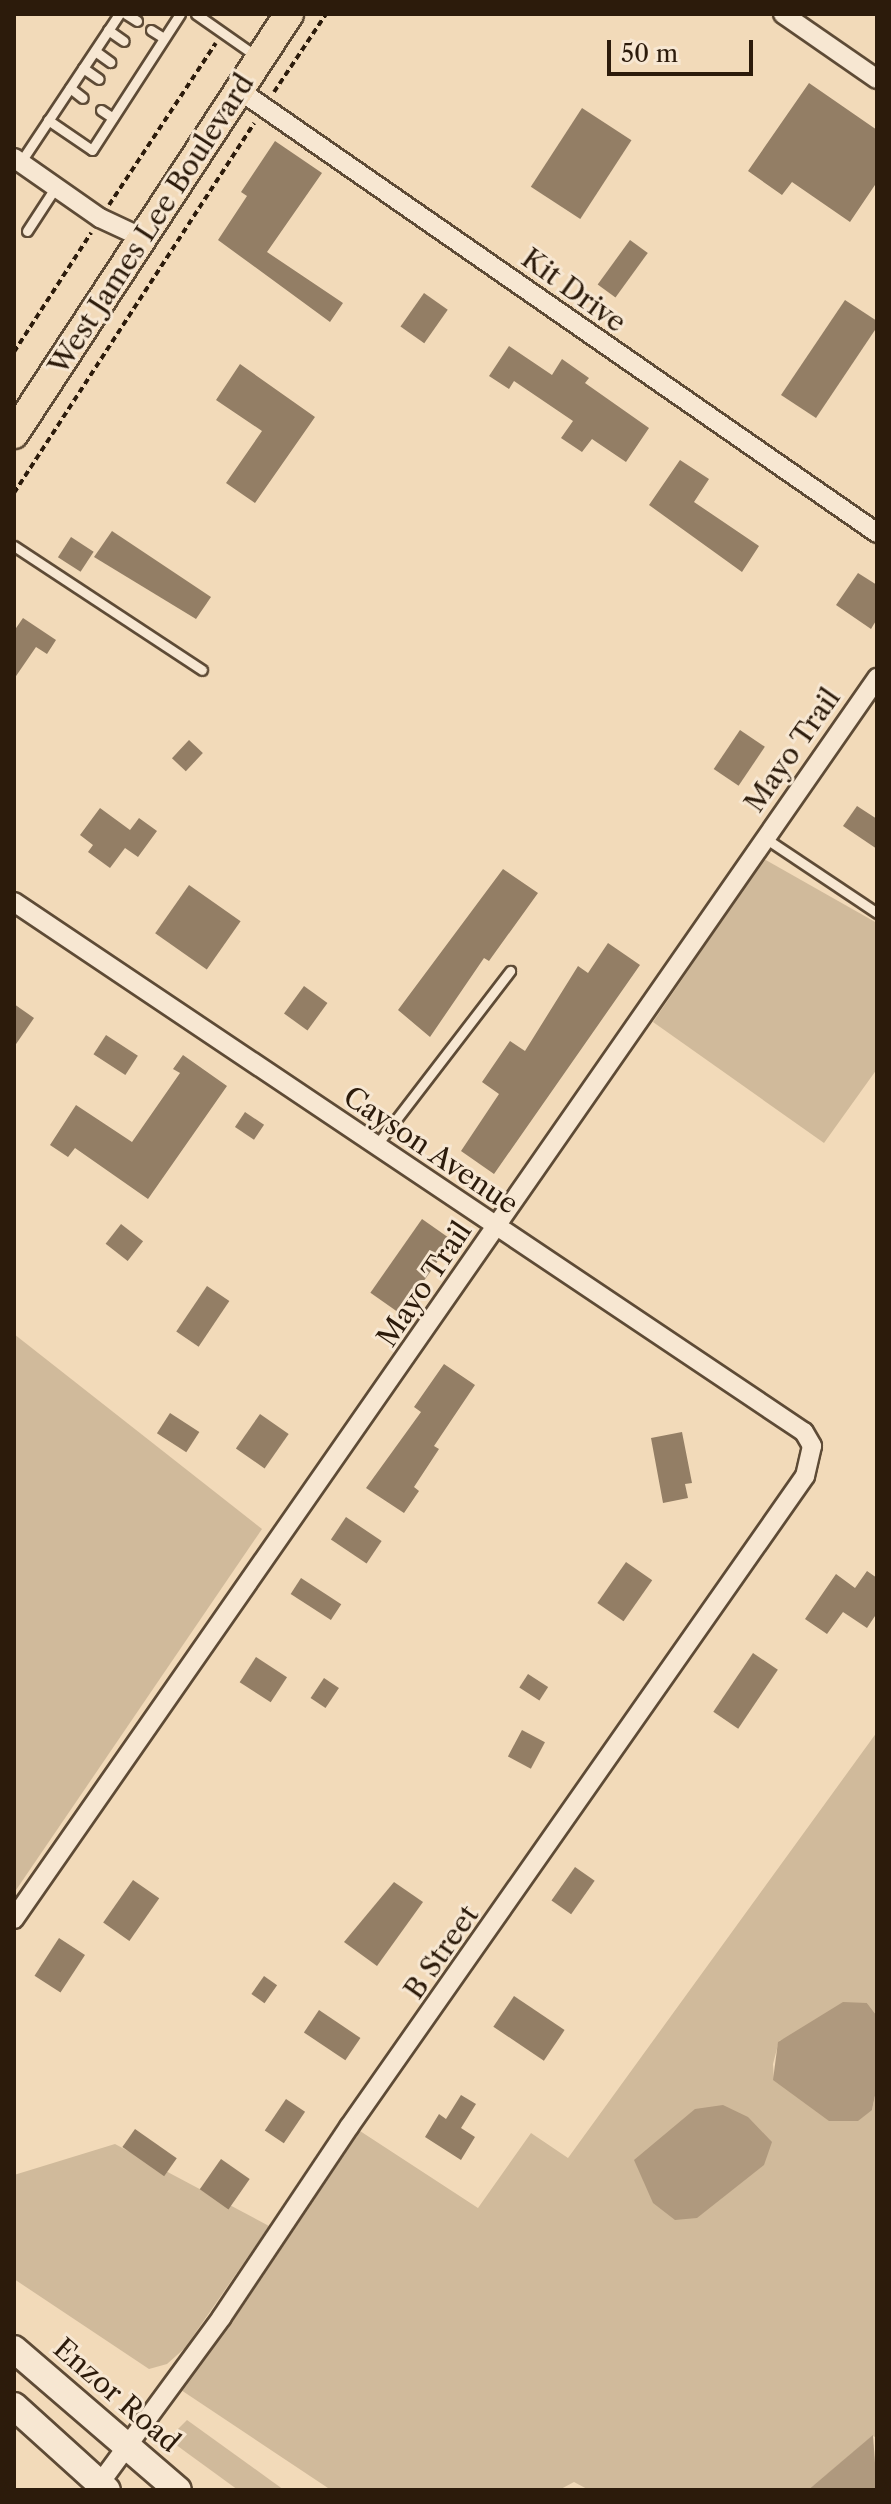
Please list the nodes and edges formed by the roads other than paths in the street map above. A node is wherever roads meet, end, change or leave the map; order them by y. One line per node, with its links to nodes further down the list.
1 (119, 14): 8 (lane)
2 (126, 14): 7 (lane)
3 (180, 14): 10 (lane)
4 (196, 14): 14 (lane)
5 (289, 14): 14 (main road, West James Lee Boulevard)
6 (783, 14): 20 (street)
7 (137, 21)
8 (108, 30): 11 (lane); 12 (lane)
9 (151, 30): 10 (lane)
10 (164, 38): 15 (lane)
11 (124, 41)
12 (95, 51): 16 (lane); 17 (lane)
13 (140, 52): 15 (lane)
14 (260, 58): 24 (main road, West James Lee Boulevard)
15 (151, 59): 21 (lane)
16 (110, 62)
17 (83, 68): 19 (lane); 22 (lane)
18 (127, 73): 21 (lane)
19 (99, 79)
20 (877, 79)
21 (137, 80): 25 (lane)
22 (70, 88): 26 (lane); 29 (lane)
23 (116, 90): 25 (lane)
24 (239, 90): 33 (main road, West James Lee Boulevard); 35 (street, Kit Drive)
25 (126, 97): 28 (lane)
26 (83, 98)
27 (101, 110): 28 (lane)
28 (113, 118): 29 (lane)
29 (48, 120): 30 (lane)
30 (17, 160): 31 (street)
31 (55, 188): 32 (lane); 33 (street)
32 (27, 231)
33 (143, 238): 34 (main road, West James Lee Boulevard)
34 (14, 434)
35 (877, 533)
36 (14, 546): 37 (lane)
37 (202, 670)
38 (877, 678): 39 (street, Mayo Trail)
39 (765, 838): 41 (lane); 44 (street, Mayo Trail)
40 (14, 902): 43 (street, Cayson Avenue)
41 (877, 913)
42 (510, 971): 43 (lane)
43 (375, 1147): 44 (street, Cayson Avenue)
44 (495, 1228): 45 (street, Cayson Avenue); 46 (street, Mayo Trail)
45 (812, 1446): 49 (street, B Street)
46 (14, 1919)
47 (14, 2349): 49 (main road, Enzor Road)
48 (14, 2406): 50 (main road)
49 (128, 2446): 50 (street, B Street); 51 (main road, Enzor Road)
50 (103, 2487)
51 (178, 2490)

